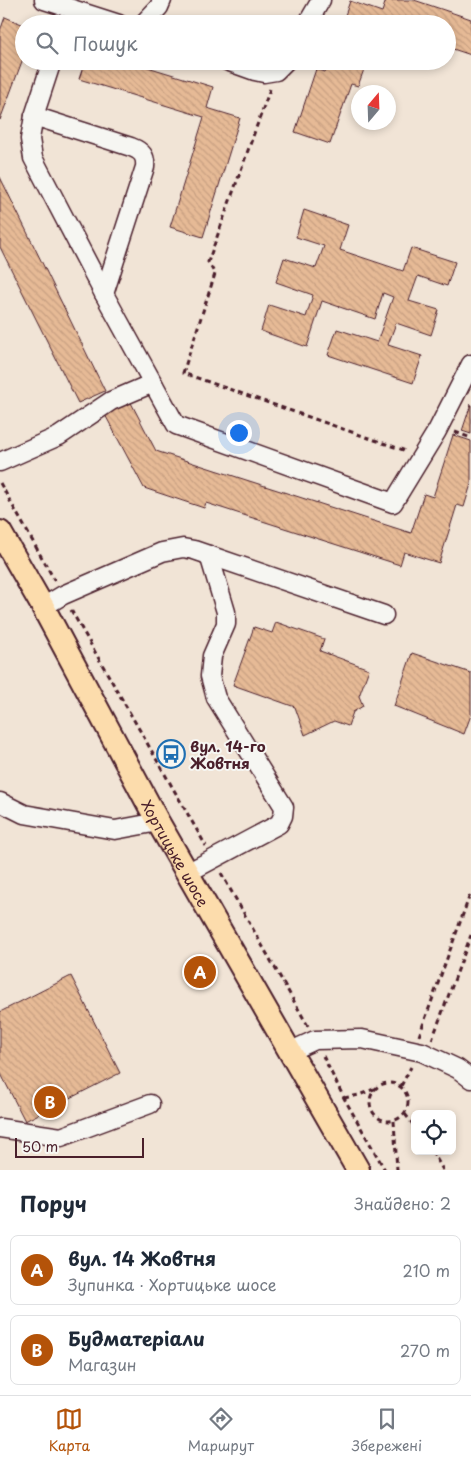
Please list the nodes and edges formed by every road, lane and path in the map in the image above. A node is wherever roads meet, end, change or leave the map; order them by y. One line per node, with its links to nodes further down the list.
1 (44, 0): 4 (lane)
2 (162, 0): 5 (lane)
3 (321, 0): 6 (lane)
4 (66, 15)
5 (151, 15)
6 (312, 15)
7 (49, 70): 11 (lane)
8 (252, 70): 9 (lane)
9 (271, 70)
10 (280, 70): 15 (path)
11 (34, 116): 12 (lane); 12 (lane)
12 (104, 294): 14 (lane)
13 (471, 364): 15 (lane)
14 (153, 383): 15 (lane); 16 (lane)
15 (422, 456)
16 (0, 462)
17 (0, 483): 20 (path)
18 (0, 532): 21 (main road, Хортицьке шосе)
19 (209, 555): 20 (lane); 22 (lane); 25 (lane)
20 (63, 595): 21 (lane); 25 (path)
21 (42, 607): 24 (main road, Хортицьке шосе)
22 (384, 616)
23 (0, 802): 24 (lane)
24 (158, 822): 26 (main road, Хортицьке шосе)
25 (213, 859): 26 (lane); 29 (path)
26 (187, 873): 30 (main road, Хортицьке шосе)
27 (471, 892): 28 (path)
28 (471, 935)
29 (315, 1040): 30 (lane); 31 (lane); 33 (path)
30 (289, 1052): 40 (main road, Хортицьке шосе)
31 (471, 1079)
32 (376, 1088): 33 (path); 35 (path); 36 (path)
33 (344, 1098): 41 (path)
34 (150, 1104): 38 (lane)
35 (405, 1114): 36 (path); 37 (path)
36 (394, 1121): 42 (path)
37 (411, 1122)
38 (0, 1128)
39 (435, 1155): 43 (path)
40 (358, 1170)
41 (385, 1170)
42 (397, 1170)
43 (444, 1170)

